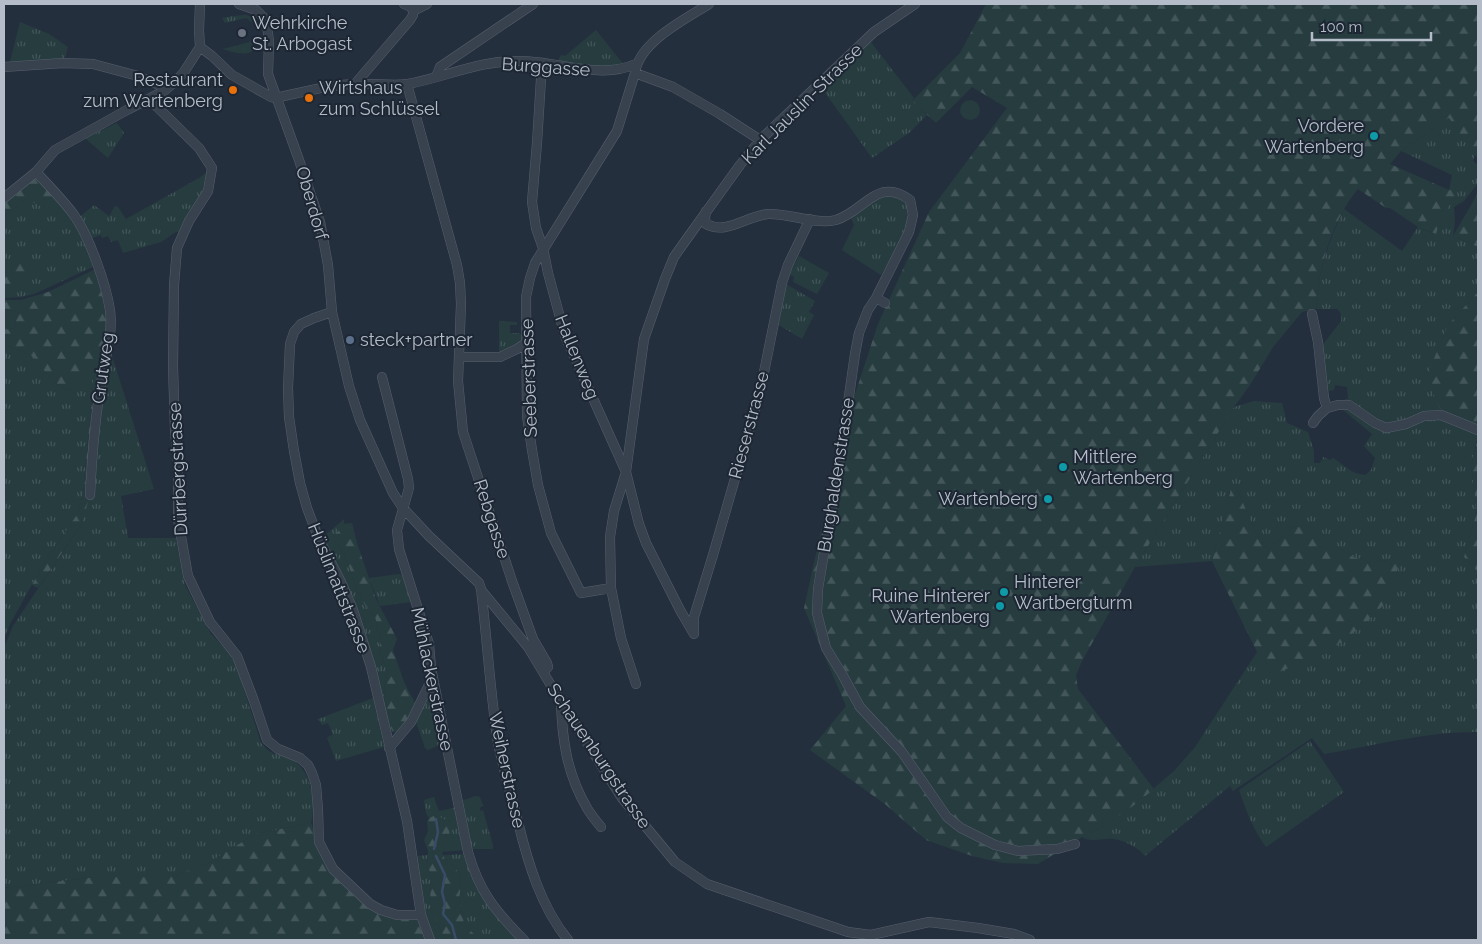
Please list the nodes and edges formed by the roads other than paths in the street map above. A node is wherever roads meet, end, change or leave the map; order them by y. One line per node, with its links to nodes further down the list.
1 (200, 4): 9 (street)
2 (239, 4): 13 (street)
3 (404, 4): 8 (street)
4 (426, 4): 8 (street)
5 (533, 4): 14 (street)
6 (709, 4): 12 (street, Seeberstrasse)
7 (915, 4): 21 (street, Karl Jauslin-Strasse)
8 (413, 11): 15 (street)
9 (200, 47): 17 (street); 18 (street)
10 (542, 62): 12 (street, Burggasse); 14 (street, Burggasse); 27 (street, Hallenweg)
11 (4, 66): 18 (street)
12 (635, 68): 21 (street); 27 (street, Seeberstrasse)
13 (268, 74): 17 (street); 19 (street, Oberdorf)
14 (436, 77): 16 (street, Burggasse)
15 (355, 84): 16 (street, Burggasse); 19 (street, Burggasse)
16 (407, 84): 33 (street, Rebgasse)
17 (252, 86): 19 (street)
18 (164, 91): 20 (street)
19 (276, 98): 30 (street, Oberdorf)
20 (148, 99): 22 (street); 51 (street, Dürrbergstrasse)
21 (760, 140): 25 (street, Karl Jauslin-Strasse)
22 (36, 172): 23 (street); 39 (street, Grutweg)
23 (8, 190): 24 (street)
24 (4, 198)
25 (706, 211): 26 (street, Burghaldenstrasse); 38 (street, Karl Jauslin-Strasse)
26 (810, 219): 28 (street, Burghaldenstrasse); 43 (street, Rieserstrasse)
27 (543, 248): 32 (street, Seeberstrasse); 38 (street, Hallenweg)
28 (876, 298): 29 (street); 50 (street, Burghaldenstrasse)
29 (886, 303)
30 (332, 312): 40 (street, Oberdorf); 48 (street, Hüslimattstrasse)
31 (1312, 314): 35 (street)
32 (526, 343): 33 (street); 41 (street, Seeberstrasse)
33 (459, 357): 45 (street, Rebgasse)
34 (382, 377): 40 (street, Mühlackerstrasse)
35 (1327, 408): 36 (street); 37 (street)
36 (1313, 423)
37 (1478, 430)
38 (626, 472): 41 (street); 43 (street, Hallenweg)
39 (90, 495)
40 (403, 508): 42 (street, Schauenburgstrasse); 44 (street, Mühlackerstrasse)
41 (611, 588): 46 (street)
42 (481, 590): 45 (street, Schauenburgstrasse); 55 (street, Weiherstrasse)
43 (694, 634)
44 (431, 668): 48 (street); 54 (street, Mühlackerstrasse)
45 (543, 672): 47 (street, Schauenburgstrasse)
46 (636, 684)
47 (560, 701): 49 (street); 52 (street, Schauenburgstrasse)
48 (389, 748): 51 (street, Hüslimattstrasse)
49 (600, 827)
50 (1075, 844)
51 (421, 915): 53 (street, Hüslimattstrasse)
52 (847, 936): 56 (street, Schauenburgstrasse)
53 (430, 940)
54 (524, 940)
55 (568, 940)
56 (1030, 940)

